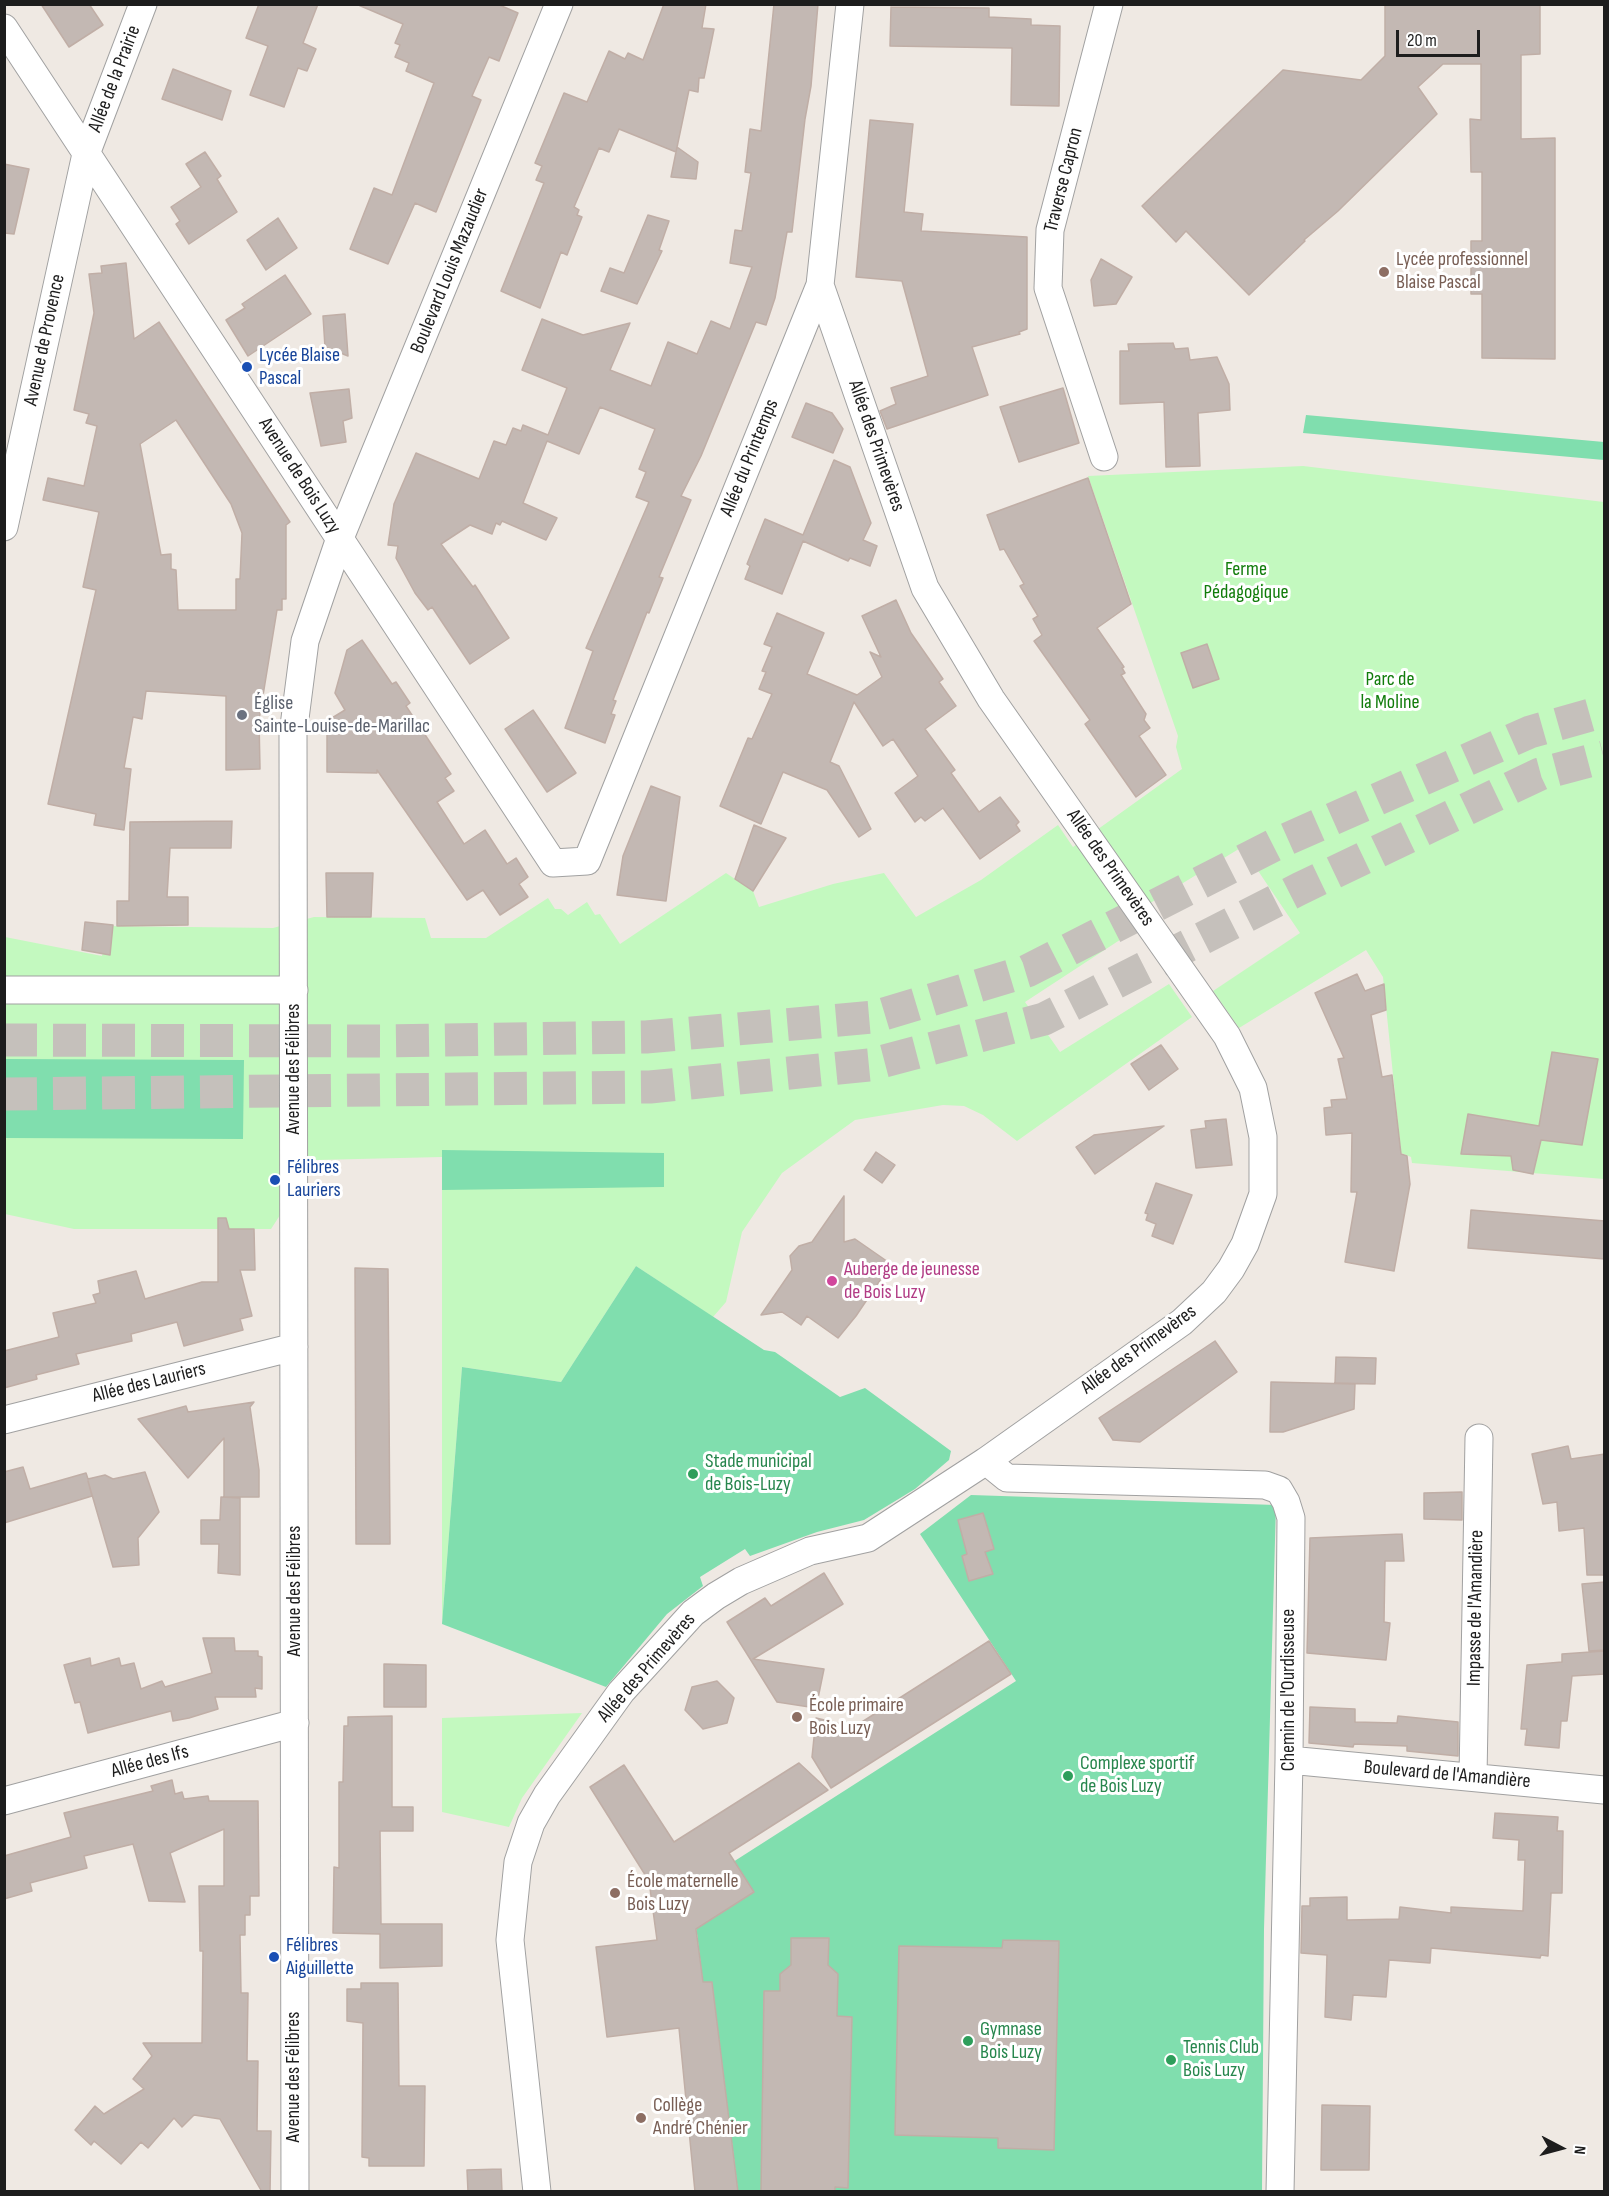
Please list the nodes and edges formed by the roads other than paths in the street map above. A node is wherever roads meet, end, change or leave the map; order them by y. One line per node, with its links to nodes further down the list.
1 (143, 4): 6 (street, Allée de la Prairie)
2 (559, 4): 10 (street, Boulevard Louis Mazaudier)
3 (850, 4): 7 (street, Allée du Printemps)
4 (1109, 4): 8 (street, Traverse Capron)
5 (4, 28): 6 (street, Avenue de Bois Luzy)
6 (86, 154): 9 (street, Avenue de Provence); 10 (street, Avenue de Bois Luzy)
7 (820, 285): 11 (street, Allée du Printemps); 17 (street, Allée des Primevères)
8 (1104, 457)
9 (4, 527)
10 (340, 538): 11 (street, Avenue de Bois Luzy); 13 (street, Avenue des Félibres)
11 (553, 863)
12 (4, 990): 13 (street, Avenue des Félibres)
13 (294, 990): 14 (street, Avenue des Félibres)
14 (294, 1347): 15 (street, Allée des Lauriers); 18 (street, Avenue des Félibres)
15 (4, 1419)
16 (1479, 1438): 20 (street, Impasse de l'Amandière)
17 (986, 1461): 19 (street, Chemin de l'Ourdisseuse); 24 (street, Allée des Primevères)
18 (295, 1723): 22 (street, Allée des Ifs); 23 (street, Avenue des Félibres)
19 (1289, 1760): 20 (street, Boulevard de l'Amandière); 25 (street, Chemin de l'Ourdisseuse)
20 (1473, 1777): 21 (street, Boulevard de l'Amandière)
21 (1605, 1790)
22 (4, 1801)
23 (295, 2192)
24 (537, 2192)
25 (1280, 2192)

